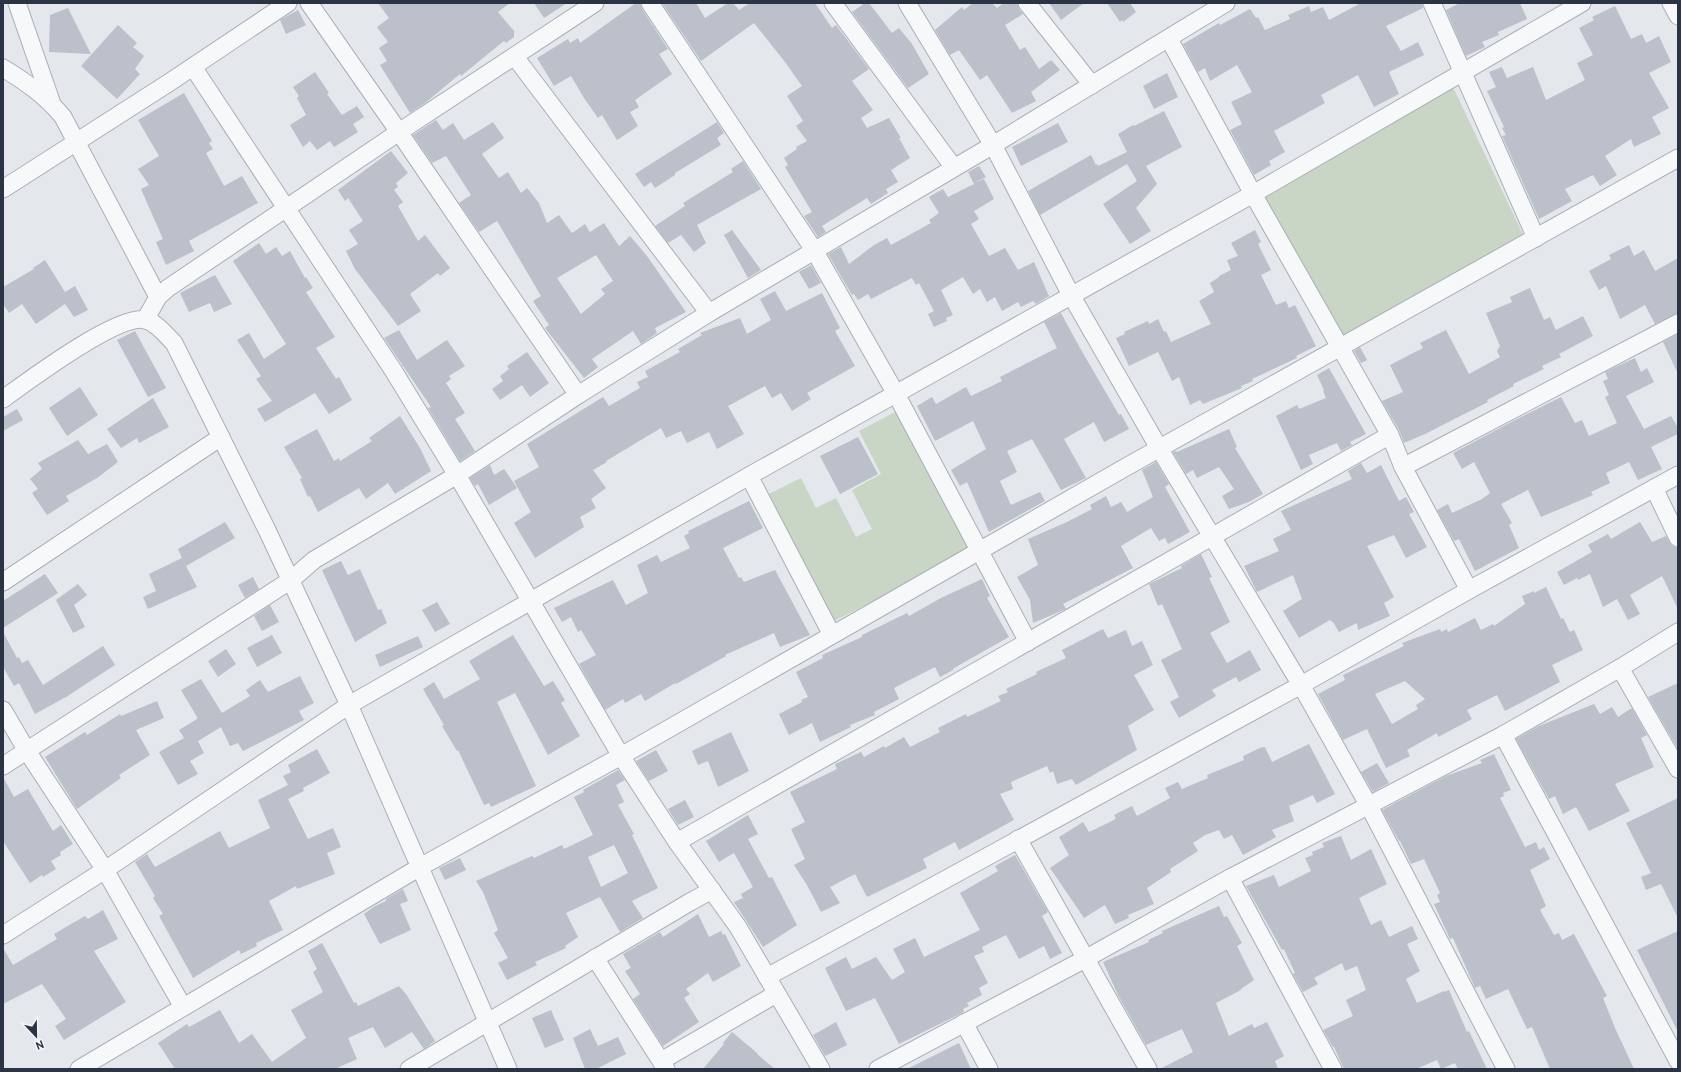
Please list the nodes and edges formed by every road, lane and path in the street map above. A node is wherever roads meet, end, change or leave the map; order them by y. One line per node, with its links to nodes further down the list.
1 (17, 3): 20 (street)
2 (288, 3): 16 (street)
3 (309, 3): 21 (street)
4 (595, 3): 15 (street)
5 (650, 3): 30 (street)
6 (833, 3): 25 (street)
7 (907, 3): 23 (street)
8 (1027, 3): 19 (street)
9 (1226, 3): 14 (street)
10 (1432, 3): 18 (street)
11 (1582, 3): 18 (street)
12 (1671, 3): 13 (street)
13 (1678, 16)
14 (1169, 39): 19 (street); 27 (street)
15 (515, 57): 21 (street); 33 (street)
16 (193, 67): 22 (street); 28 (street)
17 (3, 68): 20 (street)
18 (1464, 72): 27 (street); 29 (street)
19 (1092, 85): 23 (street)
20 (51, 102): 22 (street)
21 (399, 132): 28 (street); 38 (street)
22 (76, 141): 26 (street); 32 (street)
23 (994, 145): 25 (street); 31 (street)
24 (1678, 158): 29 (street)
25 (956, 167): 30 (street)
26 (3, 189)
27 (1253, 194): 31 (street); 36 (street)
28 (286, 209): 32 (street); 44 (street)
29 (1536, 238): 36 (street)
30 (814, 250): 33 (street); 37 (street)
31 (1071, 295): 37 (street); 42 (street)
32 (158, 298): 34 (street)
33 (709, 313): 38 (street)
34 (145, 320): 39 (street); 41 (street)
35 (1678, 323): 43 (street)
36 (1340, 346): 40 (street); 42 (street)
37 (896, 394): 46 (street); 50 (street)
38 (578, 395): 44 (street)
39 (3, 399)
40 (1390, 435): 43 (street); 48 (street)
41 (221, 437): 51 (street); 52 (street)
42 (1159, 448): 48 (street); 50 (street)
43 (1403, 467): 53 (street)
44 (457, 474): 51 (street); 54 (street)
45 (1678, 475): 47 (street)
46 (749, 476): 54 (street); 56 (street)
47 (1654, 488): 49 (street); 53 (street)
48 (1213, 536): 57 (street); 59 (street)
49 (1678, 538)
50 (980, 551): 56 (street); 57 (street)
51 (290, 580): 60 (street); 63 (street)
52 (3, 582)
53 (1469, 590): 59 (street)
54 (531, 600): 60 (street); 64 (street)
55 (1678, 632): 58 (street)
56 (832, 635): 64 (street)
57 (1028, 642): 69 (street)
58 (1620, 668): 62 (street); 66 (street)
59 (1301, 685): 67 (street); 68 (street)
60 (349, 705): 70 (street); 71 (street)
61 (3, 710): 63 (street)
62 (1503, 735): 67 (street); 82 (street)
63 (27, 751): 65 (street); 71 (street)
64 (621, 756): 69 (street); 70 (street)
65 (3, 766)
66 (1678, 769)
67 (1369, 806): 72 (street); 92 (street)
68 (1018, 839): 76 (street); 77 (street)
69 (677, 842): 73 (street)
70 (420, 866): 79 (street); 80 (street)
71 (105, 870): 74 (street); 79 (street)
72 (1230, 878): 76 (street); 91 (street)
73 (712, 890): 75 (street); 77 (street)
74 (3, 935)
75 (595, 958): 80 (street); 83 (street)
76 (1085, 959): 81 (street); 90 (street)
77 (767, 977): 78 (street)
78 (776, 994): 83 (street); 87 (street)
79 (183, 1008): 84 (street)
80 (488, 1022): 85 (street); 86 (street)
81 (964, 1023): 88 (street); 89 (street)
82 (1678, 1062)
83 (663, 1065)
84 (80, 1069)
85 (409, 1069)
86 (508, 1069)
87 (821, 1069)
88 (878, 1069)
89 (989, 1069)
90 (1148, 1069)
91 (1333, 1069)
92 (1506, 1069)

